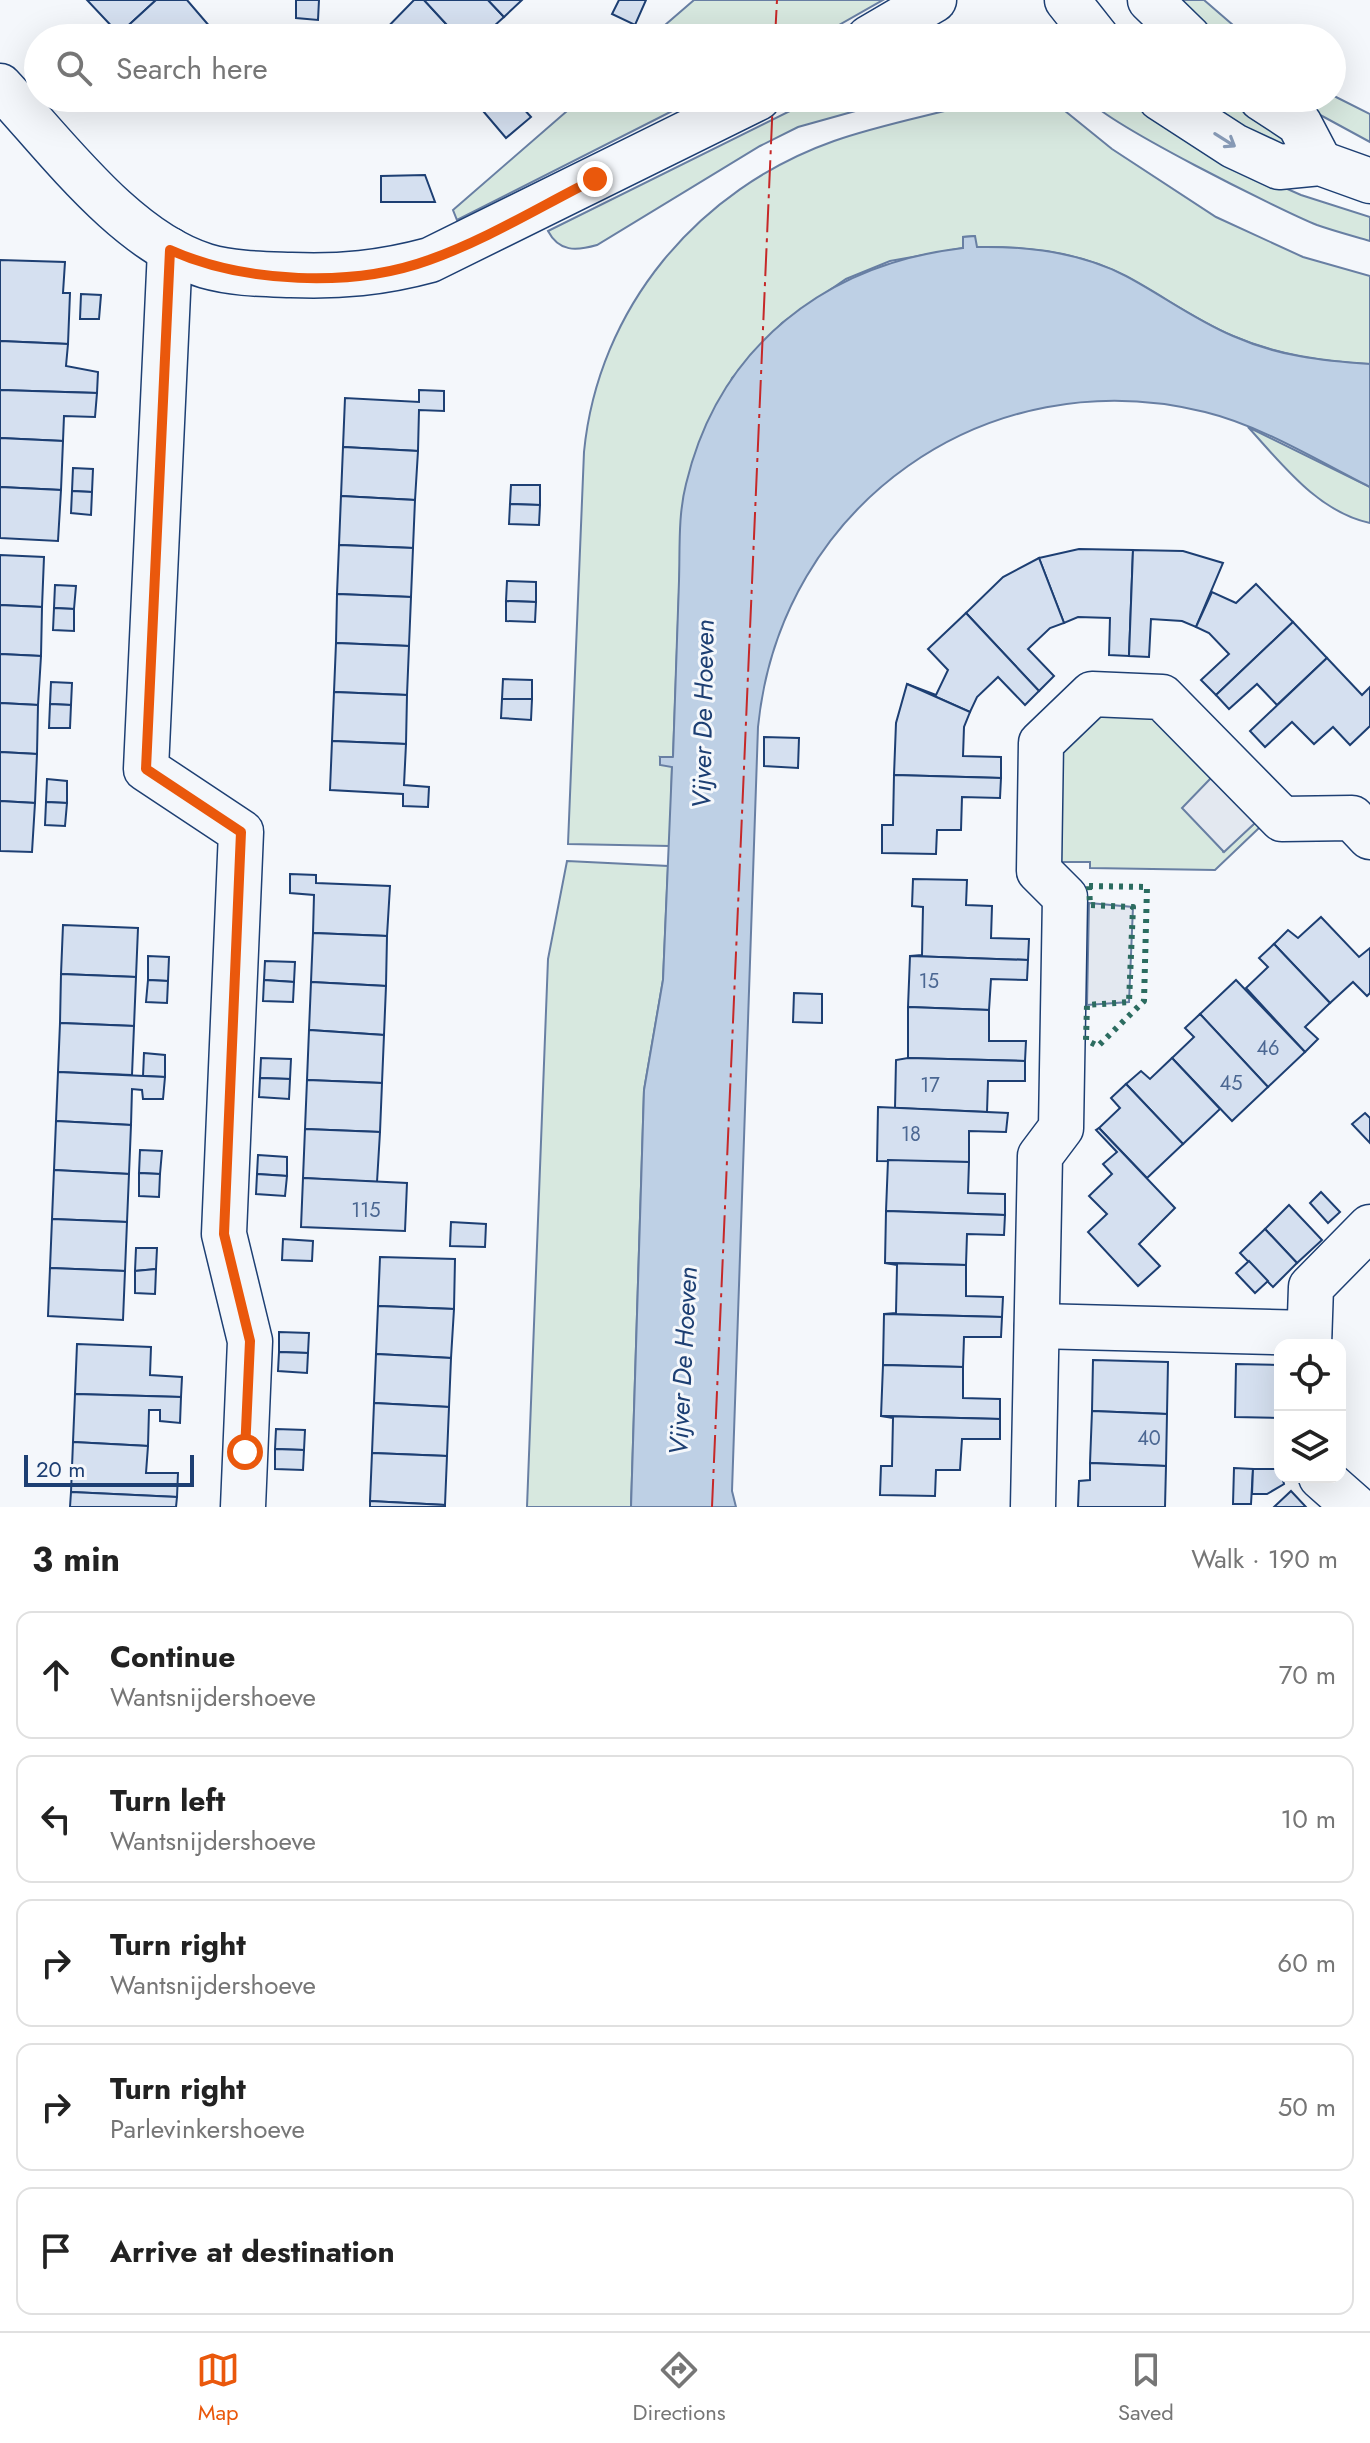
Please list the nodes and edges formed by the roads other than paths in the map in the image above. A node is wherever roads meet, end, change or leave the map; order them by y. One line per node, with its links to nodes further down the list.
1 (934, 0): 4 (street)
2 (1067, 0): 5 (street)
3 (1150, 0): 6 (street)
4 (893, 24)
5 (1086, 24)
6 (1175, 24)
7 (0, 86): 8 (street)
8 (24, 112)
9 (24, 112): 15 (street)
10 (730, 112): 15 (street)
11 (1182, 112): 13 (street, one-way to 13)
12 (1282, 112): 13 (street)
13 (1320, 163): 14 (street)
14 (1370, 181)
15 (170, 250): 21 (street)
16 (1370, 837): 18 (street)
17 (1370, 1227): 19 (street)
18 (1037, 1326): 19 (street); 22 (street)
19 (1309, 1339)
20 (1328, 1483): 23 (street)
21 (243, 1507)
22 (1033, 1507)
23 (1355, 1507)

